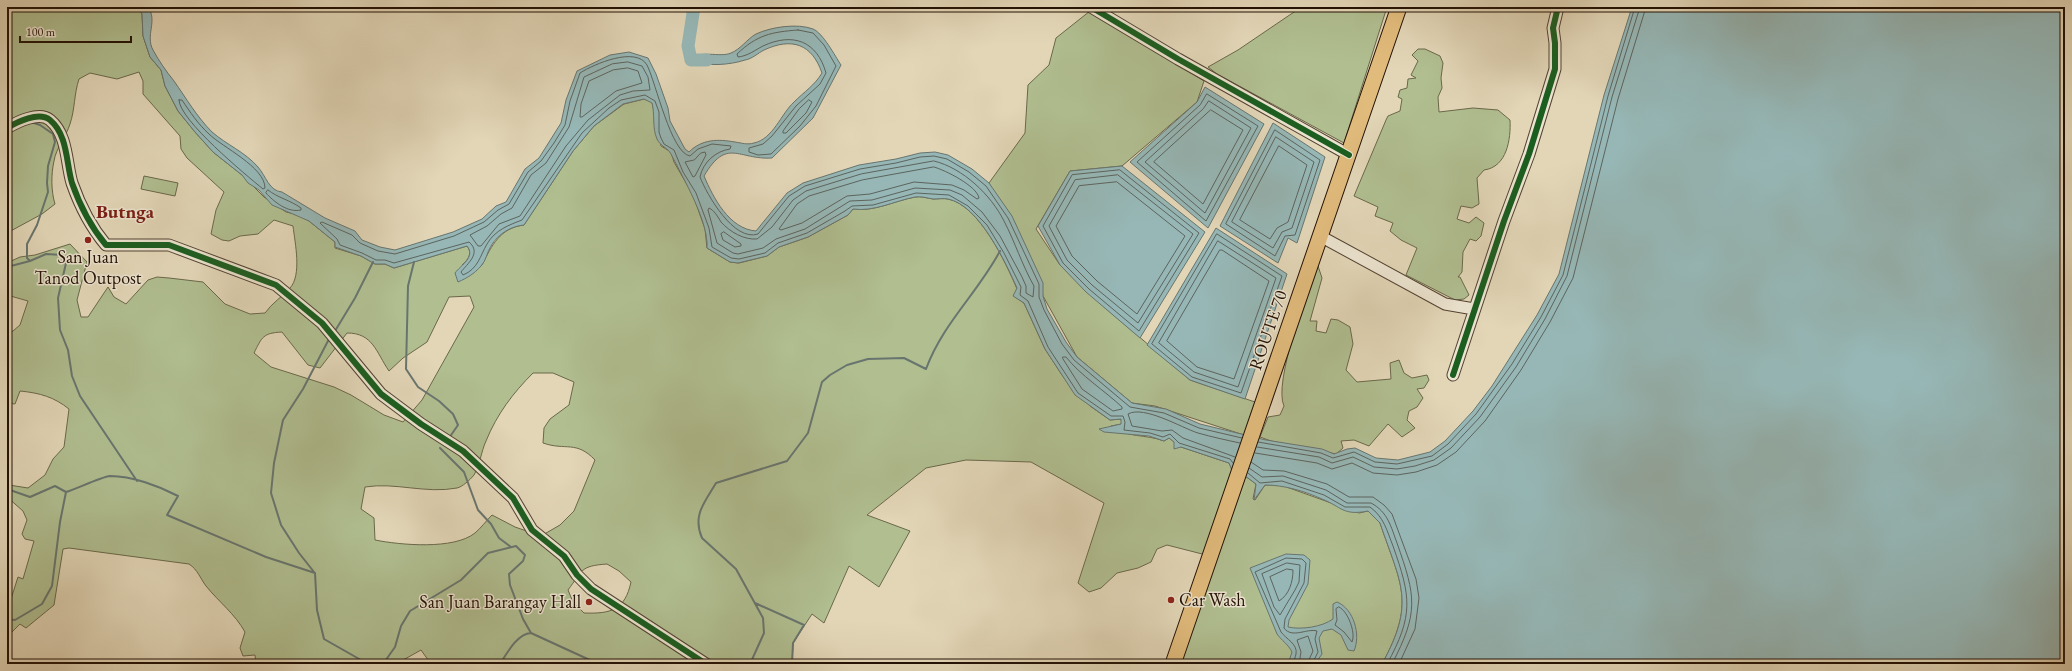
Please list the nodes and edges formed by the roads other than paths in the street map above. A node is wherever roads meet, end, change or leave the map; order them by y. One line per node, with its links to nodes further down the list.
1 (1091, 7): 5 (street)
2 (1399, 7): 5 (highway, ROUTE 70)
3 (1558, 7): 7 (street)
4 (7, 128): 9 (street)
5 (1349, 155): 6 (highway, ROUTE 70)
6 (1320, 236): 7 (street); 10 (highway, ROUTE 70)
7 (1474, 309): 8 (street)
8 (1453, 375)
9 (706, 664)
10 (1172, 664)

